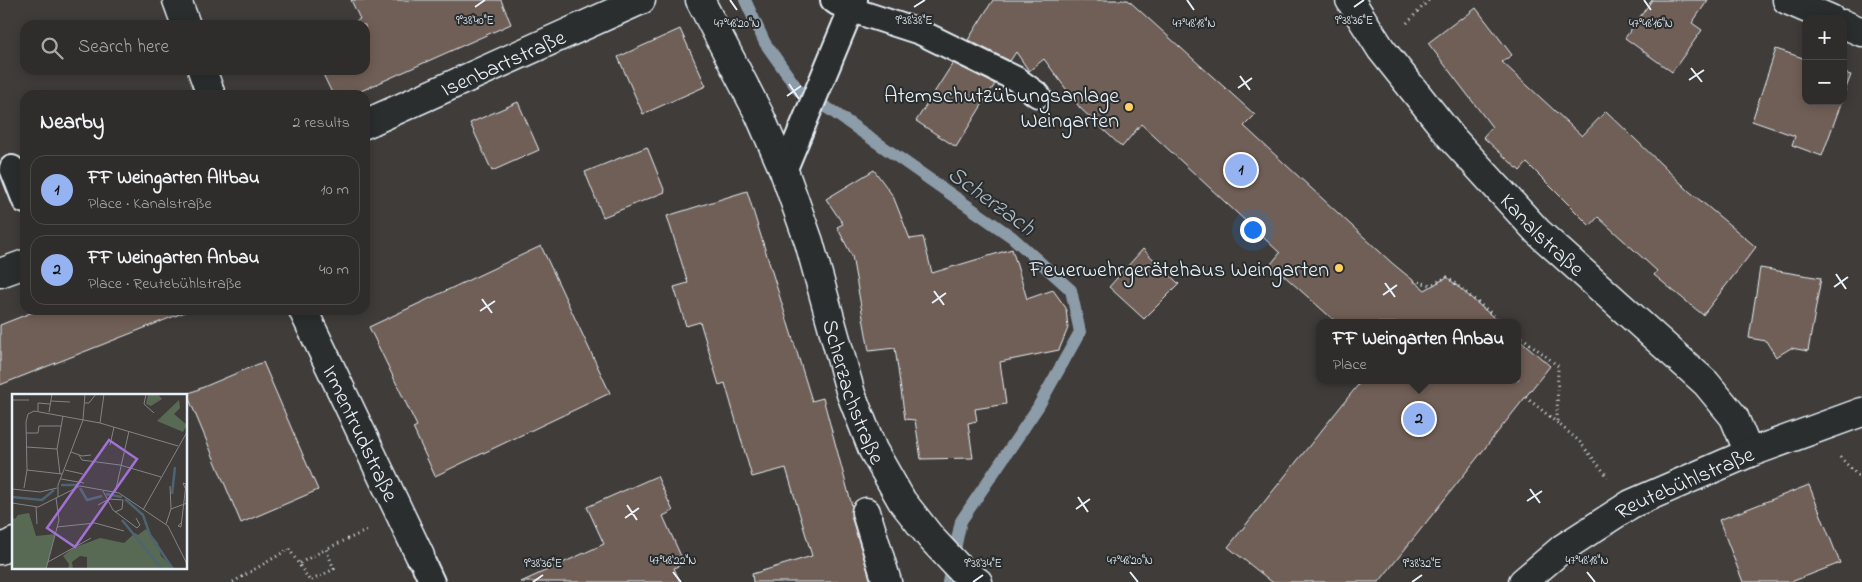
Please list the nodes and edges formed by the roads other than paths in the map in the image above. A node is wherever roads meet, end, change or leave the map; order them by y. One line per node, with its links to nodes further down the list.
1 (177, 0): 8 (street)
2 (641, 0): 14 (street, Isenbartstraße)
3 (700, 0): 16 (street, Scherzachstraße)
4 (1350, 0): 22 (street, Kanalstraße)
5 (1787, 0): 7 (street)
6 (844, 3): 13 (lane); 16 (lane)
7 (1822, 15)
8 (184, 20)
9 (1847, 26): 10 (street)
10 (1862, 32)
11 (204, 75): 12 (street)
12 (209, 90)
13 (1038, 95)
14 (370, 122)
15 (12, 168): 17 (lane)
16 (784, 171): 29 (street, Scherzachstraße)
17 (20, 188)
18 (20, 266): 19 (street)
19 (0, 273)
20 (305, 315): 26 (street, Irmentrudstraße)
21 (1862, 412): 22 (street, Reutebühlstraße)
22 (1749, 453): 30 (street, Reutebühlstraße)
23 (866, 512): 28 (street)
24 (12, 543): 25 (street)
25 (0, 550)
26 (420, 556): 27 (lane)
27 (432, 582)
28 (888, 582)
29 (978, 582)
30 (1523, 582)

